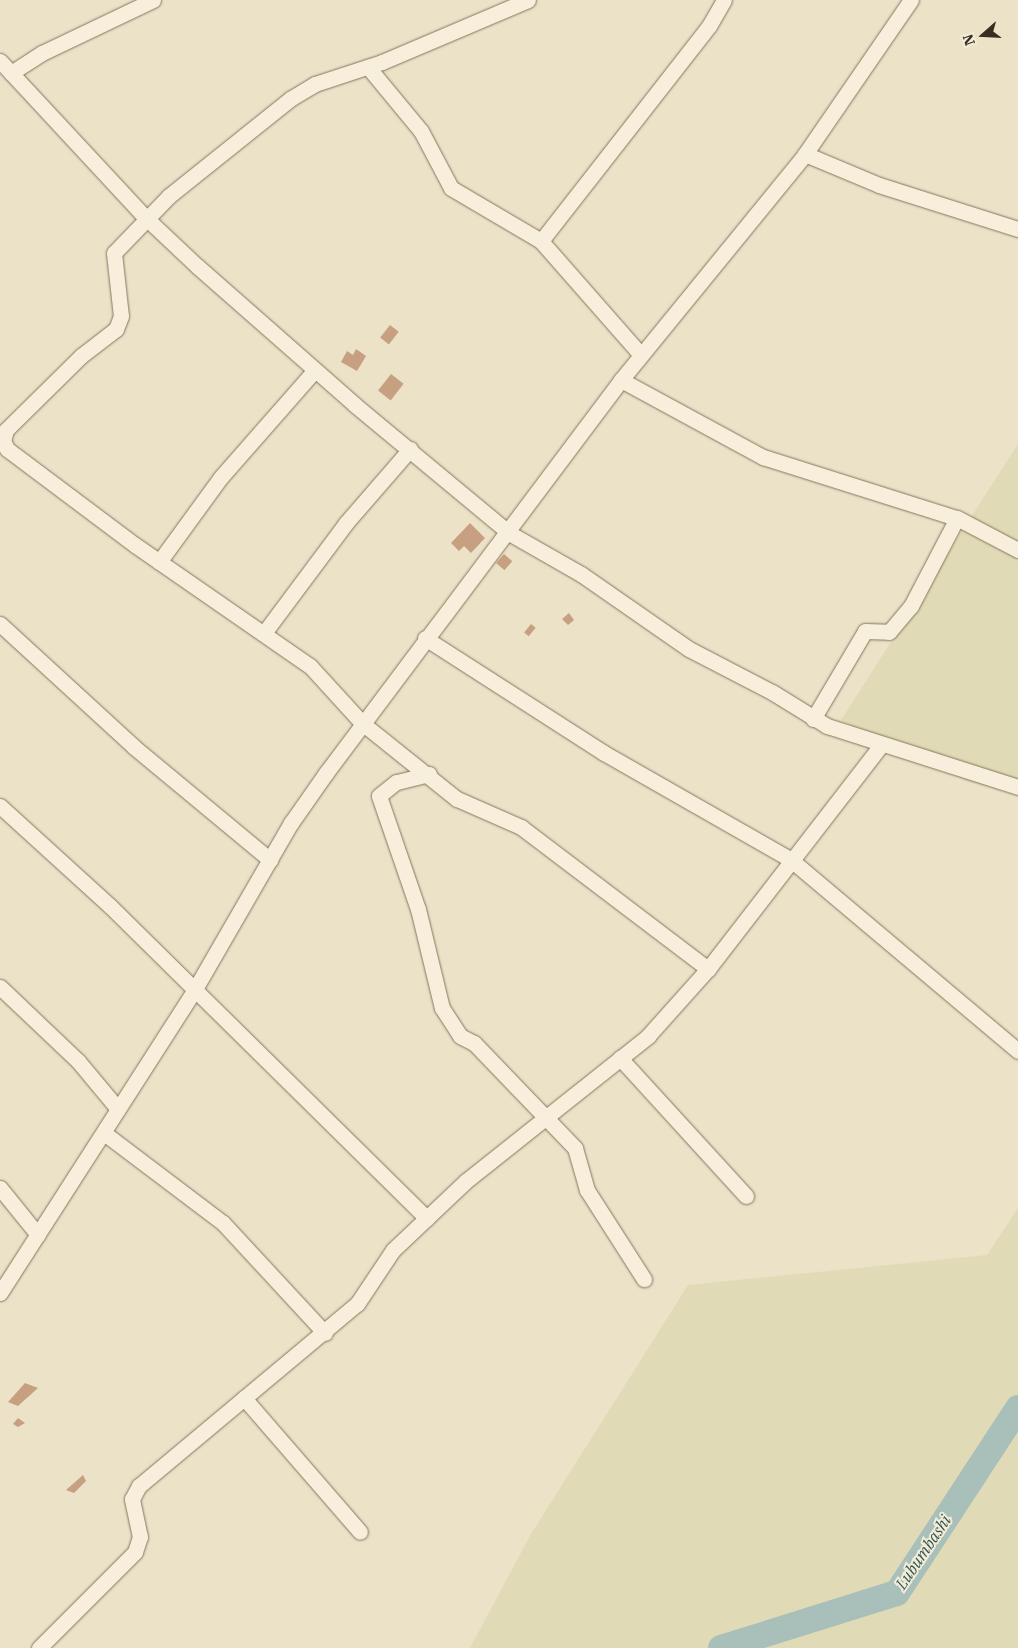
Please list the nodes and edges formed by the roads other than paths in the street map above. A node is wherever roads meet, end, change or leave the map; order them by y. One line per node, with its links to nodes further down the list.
1 (153, 0): 7 (street)
2 (528, 0): 6 (street)
3 (724, 0): 11 (street)
4 (911, 0): 8 (street)
5 (0, 61): 7 (street)
6 (368, 67): 9 (street); 11 (street)
7 (11, 73): 9 (street)
8 (805, 154): 10 (street); 12 (street)
9 (145, 217): 13 (street); 15 (street)
10 (1018, 229)
11 (541, 241): 12 (street)
12 (641, 355): 14 (street)
13 (315, 370): 16 (street); 20 (street)
14 (621, 380): 17 (street); 18 (street)
15 (1, 441): 20 (street)
16 (410, 449): 18 (street); 22 (street)
17 (957, 518): 19 (street); 24 (street)
18 (509, 533): 23 (street); 24 (street)
19 (1018, 550)
20 (159, 562): 22 (street)
21 (0, 624): 31 (street)
22 (264, 633): 25 (street)
23 (425, 638): 25 (street); 30 (street)
24 (813, 718): 26 (street)
25 (362, 723): 27 (street); 31 (street)
26 (882, 744): 28 (street); 30 (street)
27 (429, 774): 32 (street); 38 (street)
28 (1018, 787)
29 (0, 806): 34 (street)
30 (790, 859): 32 (street); 35 (street)
31 (270, 860): 34 (street)
32 (708, 969): 36 (street)
33 (0, 986): 37 (street)
34 (195, 989): 37 (street); 42 (street)
35 (1018, 1051)
36 (620, 1058): 38 (street); 41 (street)
37 (118, 1109): 39 (street)
38 (542, 1118): 42 (street); 44 (street)
39 (104, 1133): 43 (street); 46 (street)
40 (0, 1188): 43 (street)
41 (746, 1196)
42 (427, 1219): 46 (street)
43 (38, 1235): 45 (street)
44 (644, 1279)
45 (0, 1293)
46 (325, 1333): 47 (street)
47 (244, 1398): 48 (street); 49 (street)
48 (360, 1532)
49 (39, 1648)

